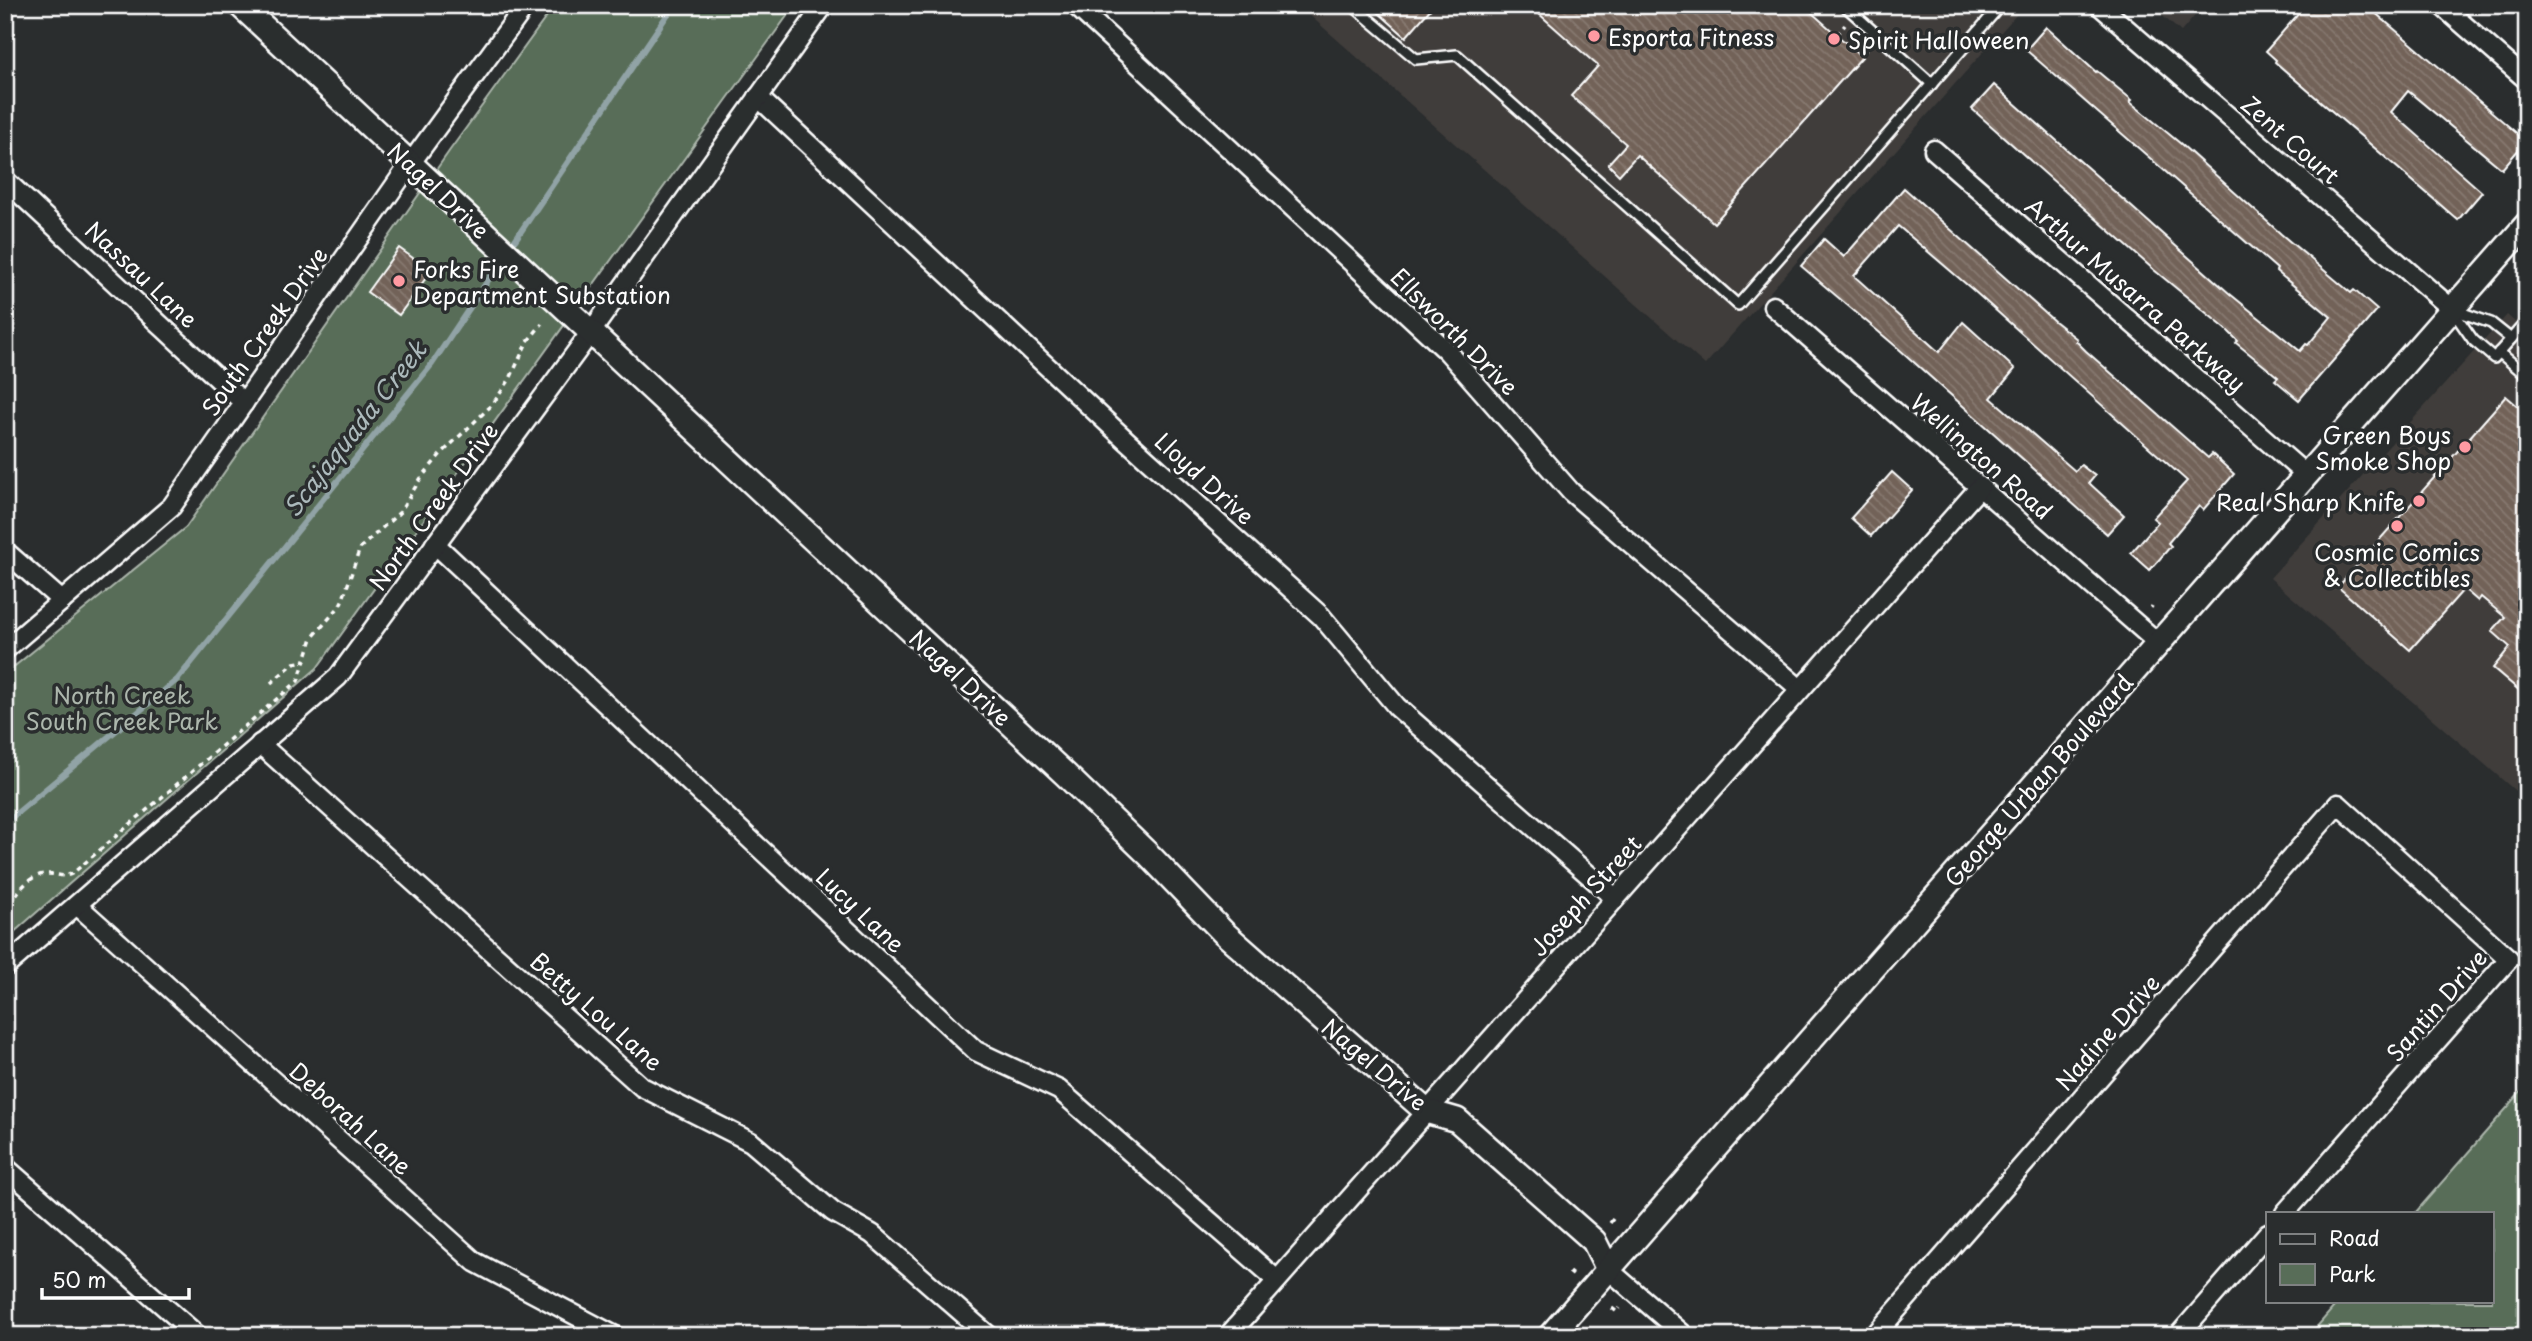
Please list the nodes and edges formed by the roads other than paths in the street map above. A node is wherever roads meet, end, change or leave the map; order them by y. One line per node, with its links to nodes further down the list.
1 (240, 5): 14 (street, Nagel Drive)
2 (526, 5): 14 (street, South Creek Drive)
3 (824, 5): 12 (street, North Creek Drive)
4 (1075, 5): 32 (street, Ellsworth Drive)
5 (1352, 5): 11 (lane)
6 (1844, 5): 11 (lane)
7 (2001, 5): 11 (lane)
8 (2099, 5): 18 (street, Zent Court)
9 (2441, 5): 10 (street)
10 (2527, 80)
11 (1932, 84)
12 (758, 97): 20 (street, North Creek Drive); 35 (street, Lloyd Drive)
13 (1934, 150): 25 (street, Arthur Musarra Parkway)
14 (410, 164): 20 (street, Nagel Drive); 24 (street, South Creek Drive)
15 (5, 180): 24 (street, Nassau Lane)
16 (2527, 224): 18 (street, George Urban Boulevard)
17 (1773, 306): 26 (street, Wellington Road)
18 (2452, 309): 21 (lane); 22 (lane); 25 (street, George Urban Boulevard)
19 (2527, 321): 21 (lane)
20 (591, 332): 27 (street, North Creek Drive); 38 (street, Nagel Drive)
21 (2511, 339): 22 (lane)
22 (2497, 355): 23 (lane)
23 (2527, 376)
24 (244, 403): 29 (street, South Creek Drive)
25 (2306, 475): 30 (street, George Urban Boulevard)
26 (1980, 487): 30 (street, Wellington Road); 32 (street, Joseph Street)
27 (435, 544): 33 (street, North Creek Drive); 43 (street, Lucy Lane)
28 (5, 551): 29 (street)
29 (62, 601): 31 (street, South Creek Drive)
30 (2158, 643): 42 (street, George Urban Boulevard)
31 (5, 650)
32 (1800, 689): 35 (street, Joseph Street)
33 (260, 744): 36 (street, North Creek Drive); 46 (street, Betty Lou Lane)
34 (2381, 844): 40 (street, Santin Drive); 50 (street, Nadine Drive)
35 (1615, 898): 38 (street, Joseph Street)
36 (77, 905): 37 (street, North Creek Drive); 45 (street, Deborah Lane)
37 (5, 967)
38 (1426, 1111): 42 (street, Nagel Drive); 43 (street, Joseph Street)
39 (5, 1167): 44 (street)
40 (2287, 1212)
41 (2266, 1235): 51 (street)
42 (1608, 1269): 48 (street, George Urban Boulevard); 49 (street, Nagel Drive)
43 (1277, 1280): 47 (street, Joseph Street)
44 (198, 1336)
45 (615, 1336)
46 (989, 1336)
47 (1228, 1336)
48 (1550, 1336)
49 (1685, 1336)
50 (1874, 1336)
51 (2178, 1336)

